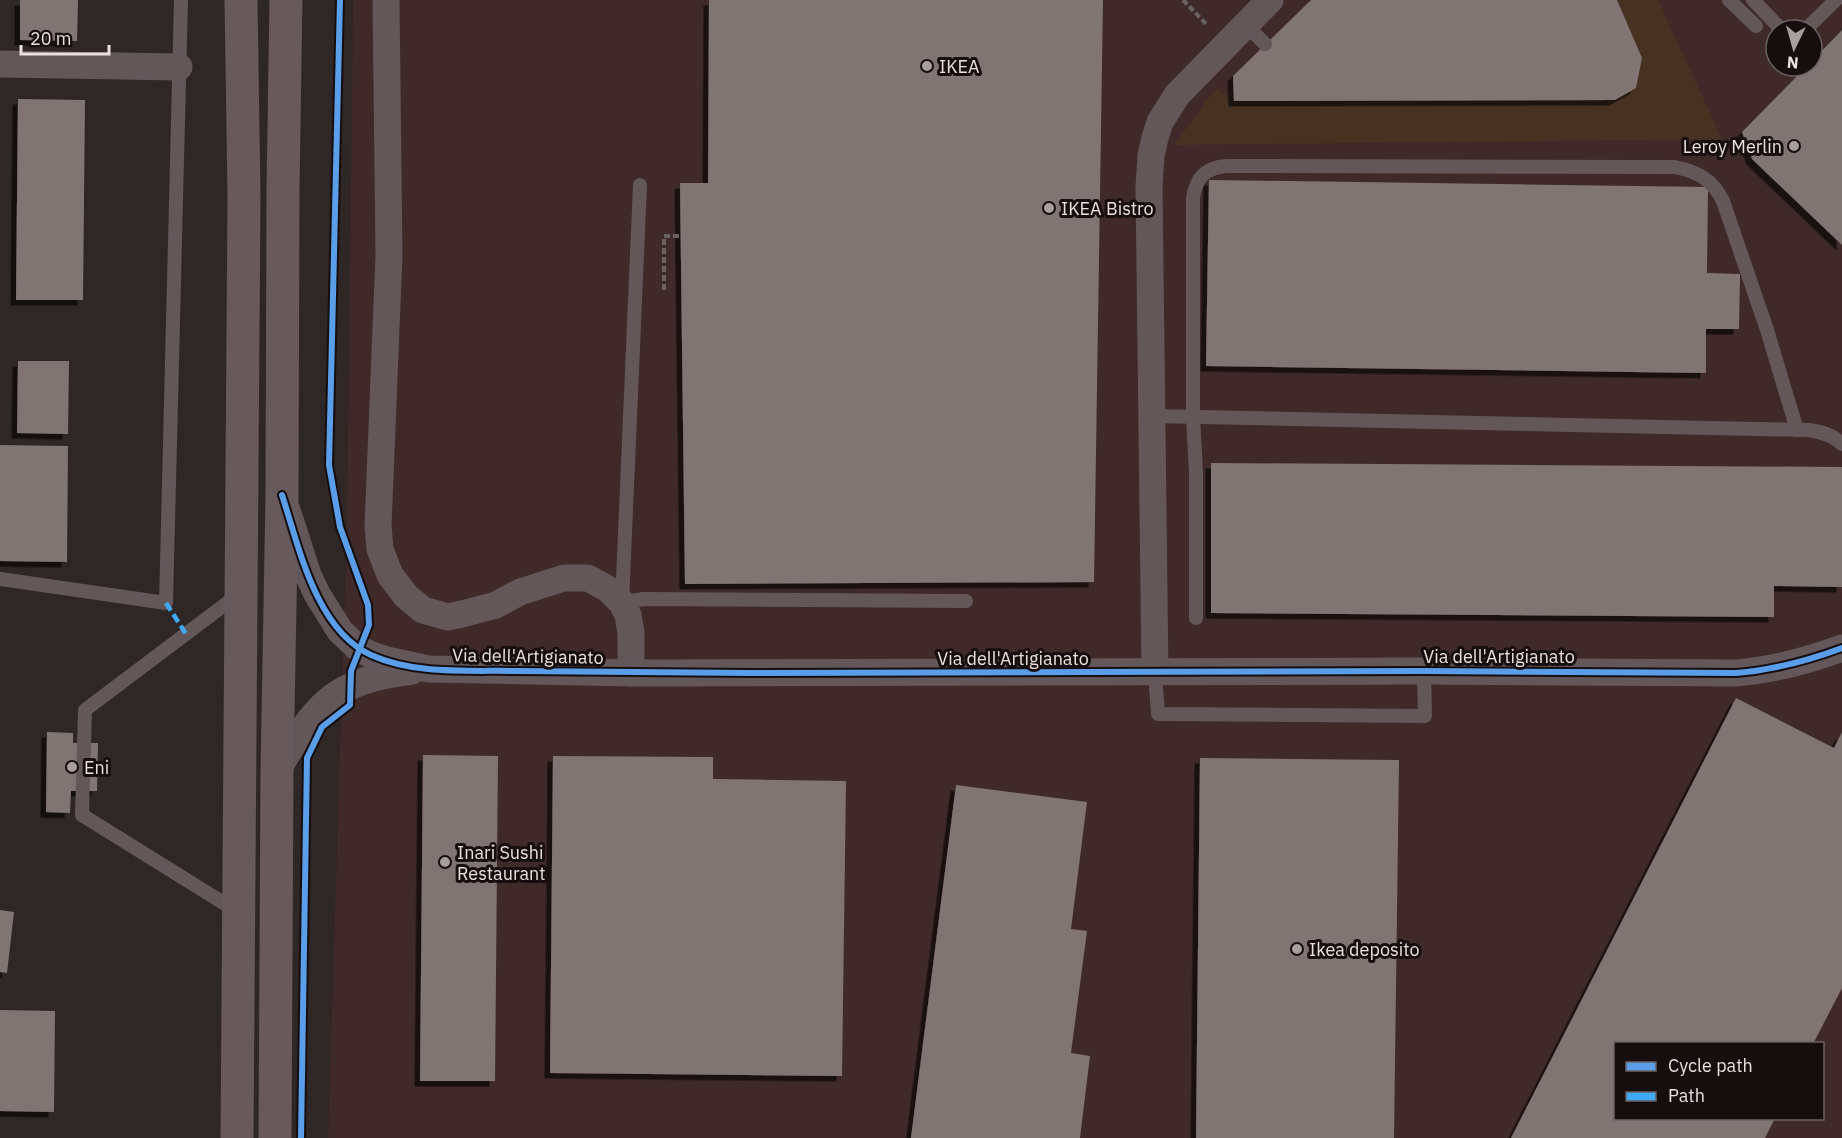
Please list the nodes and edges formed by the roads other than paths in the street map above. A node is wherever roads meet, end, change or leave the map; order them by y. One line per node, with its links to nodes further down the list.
1 (181, 0): 15 (lane)
2 (241, 0): 23 (main road)
3 (386, 0): 25 (street)
4 (1270, 0): 11 (street)
5 (1729, 0): 12 (lane)
6 (1754, 0): 9 (lane)
7 (1836, 0): 10 (lane)
8 (287, 9): 21 (main road)
9 (1770, 18)
10 (1817, 18)
11 (1246, 25): 13 (lane); 17 (street)
12 (1756, 26)
13 (1265, 44)
14 (0, 64): 15 (street)
15 (179, 67): 22 (lane)
16 (640, 185): 25 (lane)
17 (1151, 416): 18 (lane); 31 (street)
18 (1193, 417): 19 (lane); 19 (lane); 26 (lane)
19 (1797, 430): 20 (lane)
20 (1842, 444)
21 (282, 495): 28 (street, Via dell'Artigianato); 32 (main road)
22 (0, 579)
23 (241, 593): 33 (main road); 33 (lane)
24 (966, 601): 25 (lane)
25 (622, 603): 30 (street)
26 (1196, 618)
27 (1842, 648): 29 (street, Via dell'Artigianato)
28 (429, 669): 30 (street, Via dell'Artigianato); 32 (street, Via dell'Artigianato)
29 (1424, 671): 31 (street, Via dell'Artigianato); 31 (lane)
30 (631, 673): 31 (street, Via dell'Artigianato)
31 (1155, 673)
32 (277, 771): 35 (main road)
33 (238, 913): 34 (main road)
34 (237, 1138)
35 (275, 1138)

